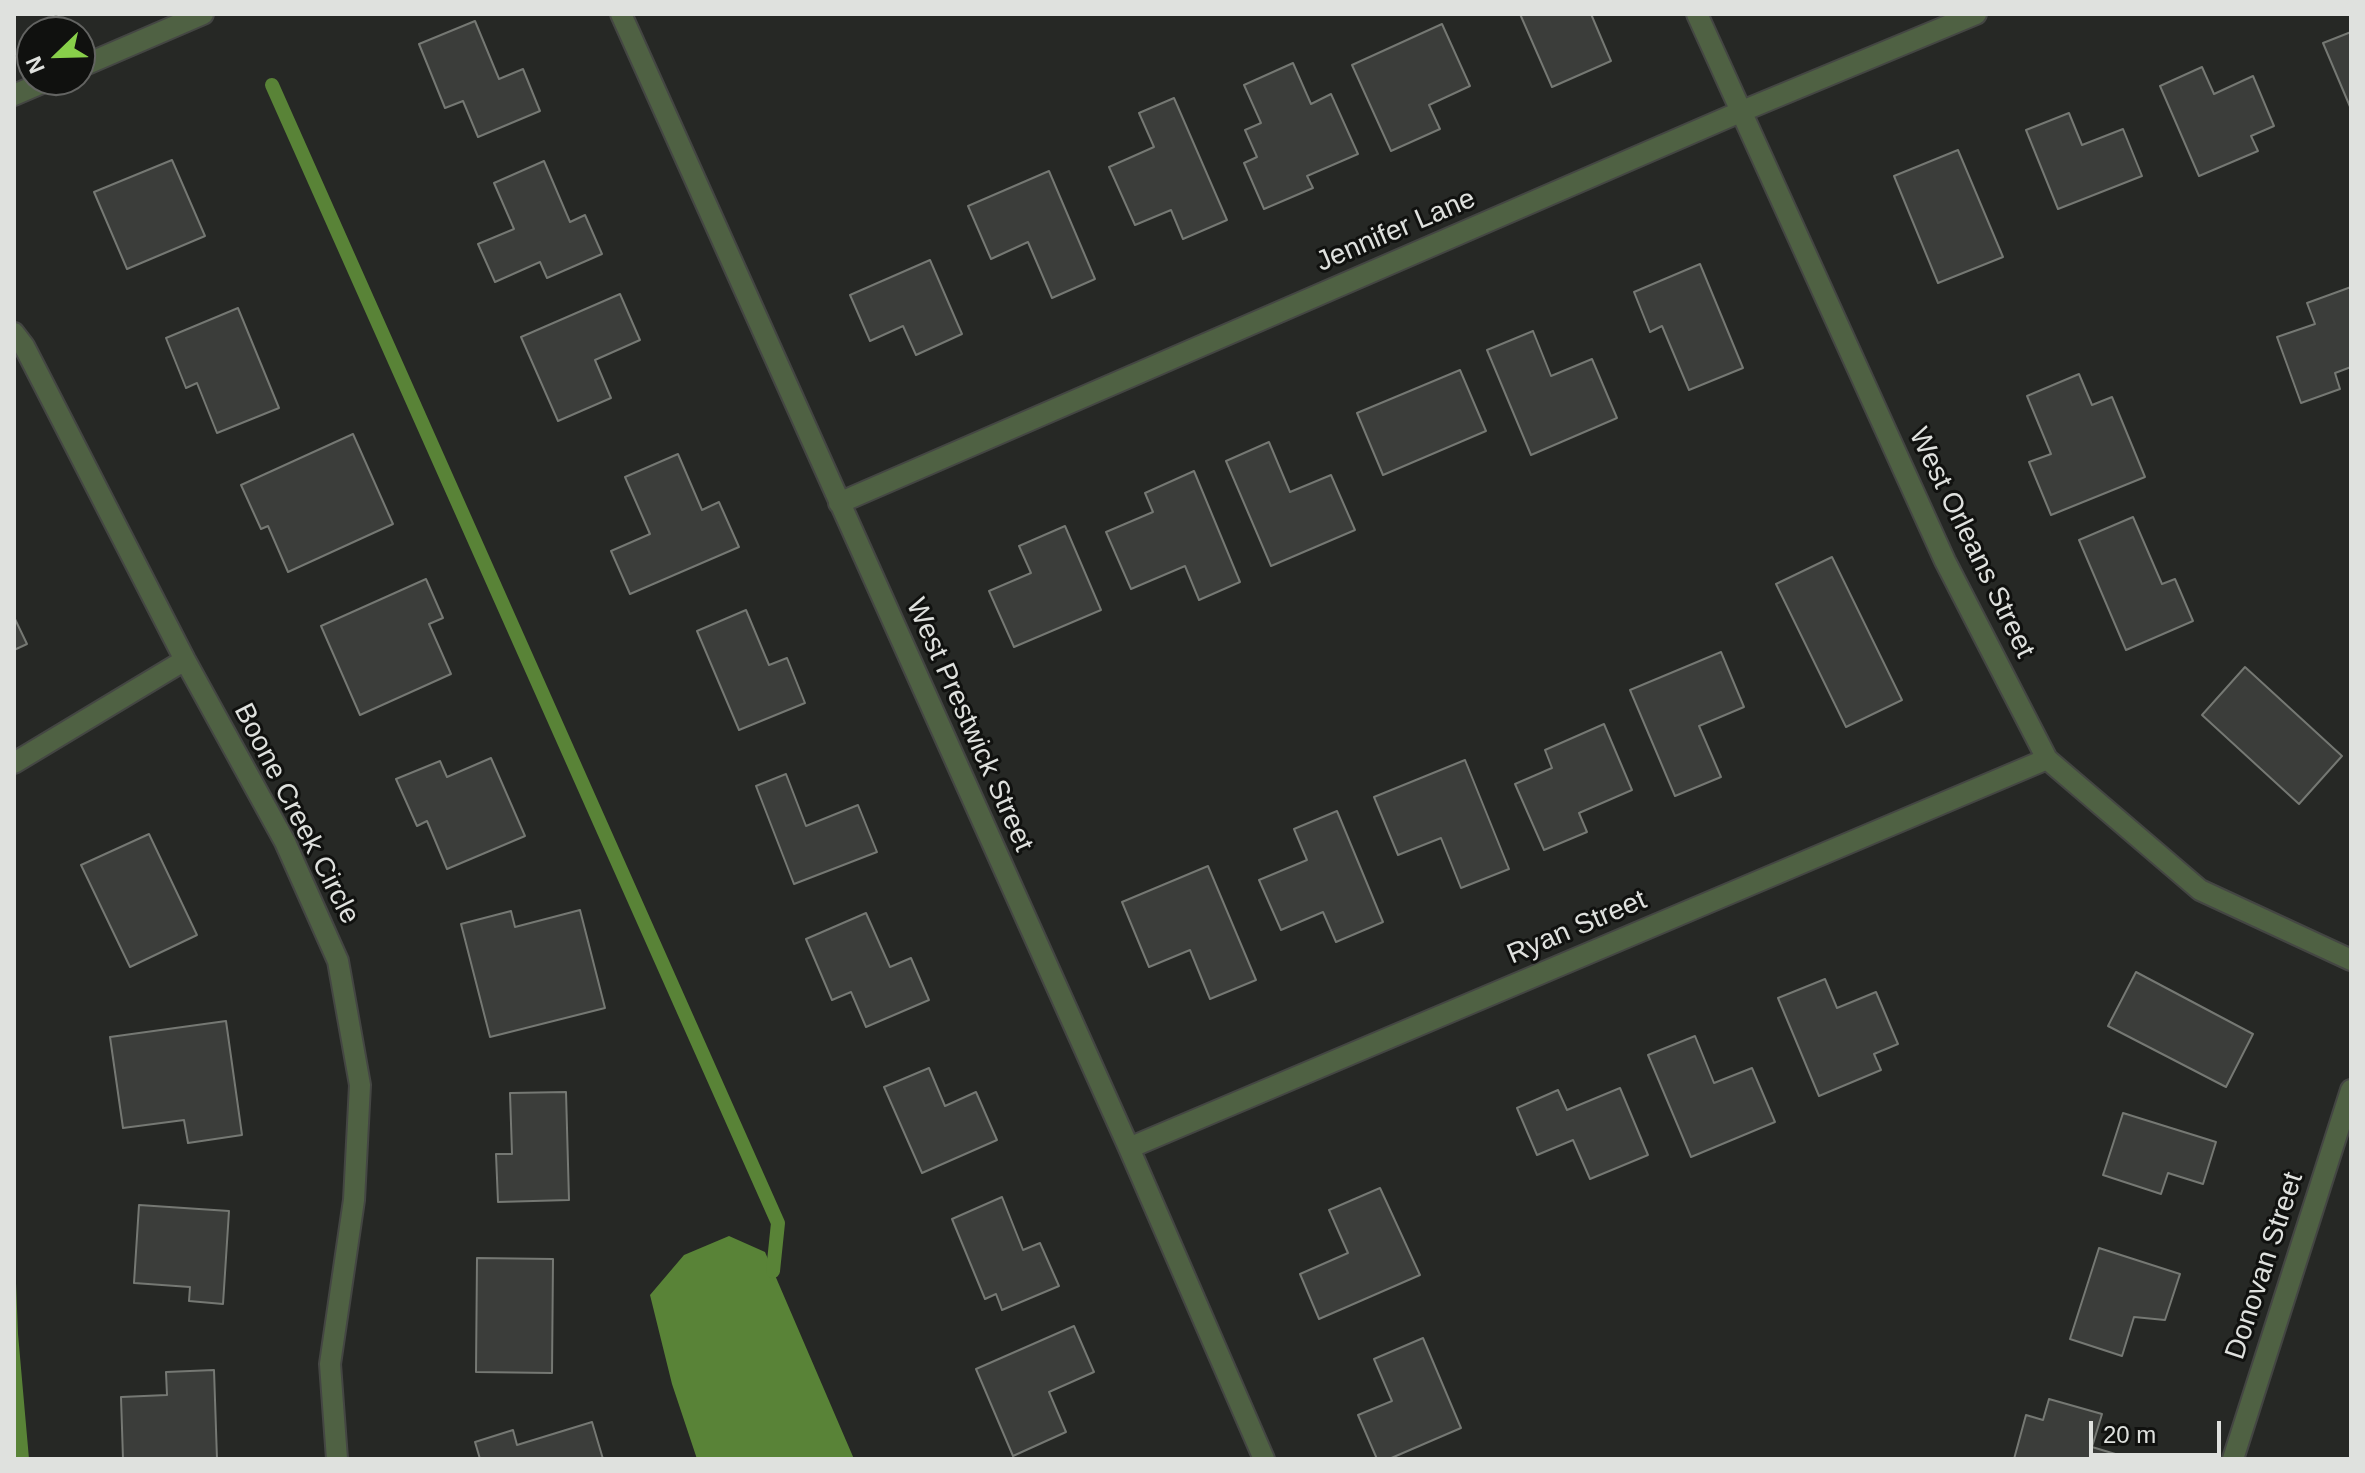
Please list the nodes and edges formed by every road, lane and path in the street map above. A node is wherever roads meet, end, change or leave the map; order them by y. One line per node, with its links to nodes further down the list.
1 (203, 14): 5 (street)
2 (621, 14): 8 (street, West Prestwick Street)
3 (1697, 14): 6 (street, West Orleans Street)
4 (1976, 14): 6 (street, Jennifer Lane)
5 (96, 60)
6 (1740, 112): 8 (street, Jennifer Lane); 10 (street, West Orleans Street)
7 (14, 333): 9 (street, Boone Creek Circle)
8 (839, 503): 14 (street, West Prestwick Street)
9 (185, 660): 11 (street); 15 (street, Boone Creek Circle)
10 (2047, 759): 12 (street, West Orleans Street); 14 (street, Ryan Street)
11 (14, 763)
12 (2351, 960)
13 (2351, 1090): 17 (street, Donovan Street)
14 (1129, 1148): 16 (street, West Prestwick Street)
15 (337, 1459)
16 (1264, 1459)
17 (2233, 1459)

